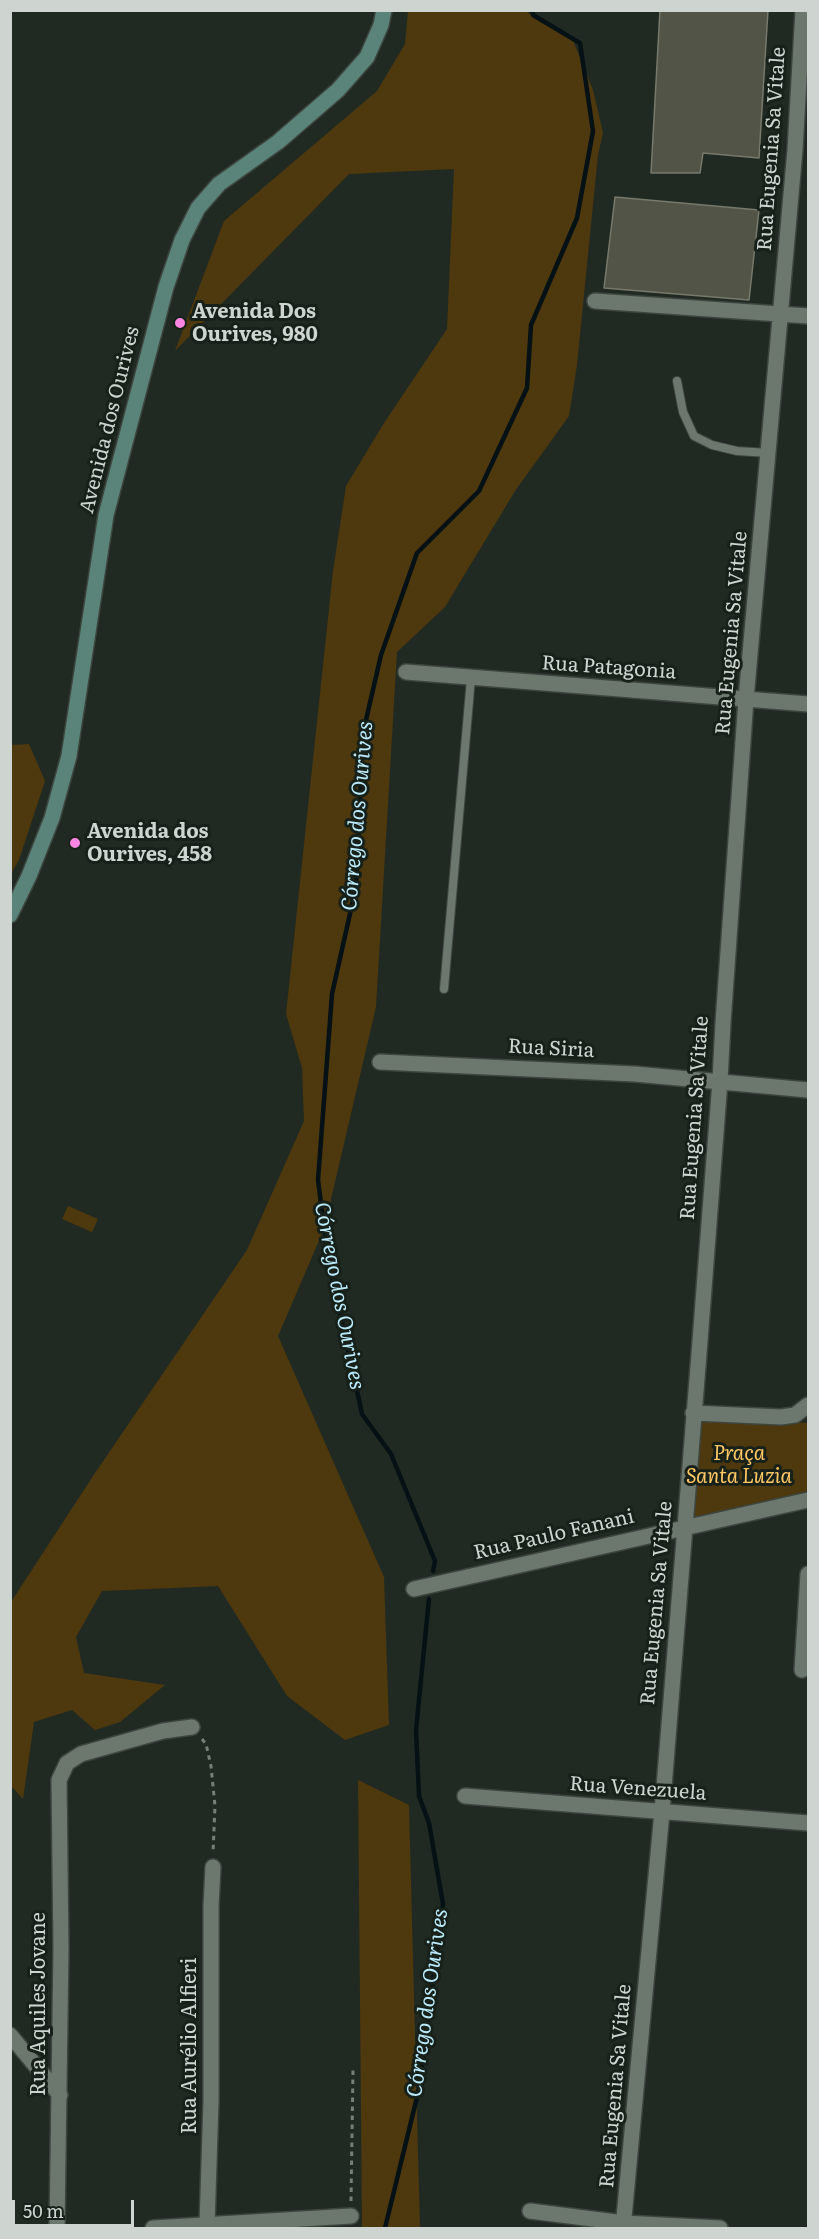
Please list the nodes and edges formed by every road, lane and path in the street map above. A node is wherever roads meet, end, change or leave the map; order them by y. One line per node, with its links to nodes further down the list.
1 (384, 10): 12 (main road, Avenida dos Ourives)
2 (802, 10): 4 (street, Rua Eugenia Sa Vitale)
3 (596, 301): 4 (street)
4 (781, 315): 5 (street); 7 (street, Rua Eugenia Sa Vitale)
5 (808, 316)
6 (676, 381): 7 (lane)
7 (769, 453): 10 (street, Rua Eugenia Sa Vitale)
8 (406, 672): 9 (street, Rua Patagonia)
9 (471, 678): 10 (street, Rua Patagonia); 13 (lane)
10 (746, 699): 11 (street, Rua Patagonia); 15 (street, Rua Eugenia Sa Vitale)
11 (808, 704)
12 (10, 915)
13 (444, 989)
14 (380, 1062): 15 (street, Rua Siria)
15 (720, 1082): 16 (street, Rua Siria); 18 (street, Rua Eugenia Sa Vitale)
16 (808, 1090)
17 (808, 1405): 18 (street)
18 (693, 1413): 20 (street, Rua Eugenia Sa Vitale)
19 (808, 1500): 20 (street, Rua Paulo Fanani)
20 (685, 1527): 22 (street, Rua Paulo Fanani); 26 (street, Rua Eugenia Sa Vitale)
21 (808, 1574): 23 (street)
22 (414, 1588)
23 (802, 1670)
24 (192, 1727): 28 (path); 31 (street, Rua Aquiles Jovane)
25 (465, 1796): 26 (street, Rua Venezuela)
26 (662, 1812): 27 (street, Rua Venezuela); 36 (street, Rua Eugenia Sa Vitale)
27 (808, 1823)
28 (213, 1867): 35 (street, Rua Aurélio Alfieri)
29 (10, 2035): 31 (street)
30 (353, 2070): 33 (path)
31 (60, 2095): 37 (street, Rua Aquiles Jovane)
32 (530, 2211): 36 (street)
33 (351, 2216): 34 (street)
34 (316, 2223): 35 (street)
35 (207, 2225): 38 (street)
36 (624, 2226): 39 (street)
37 (57, 2229)
38 (153, 2229)
39 (720, 2229)

